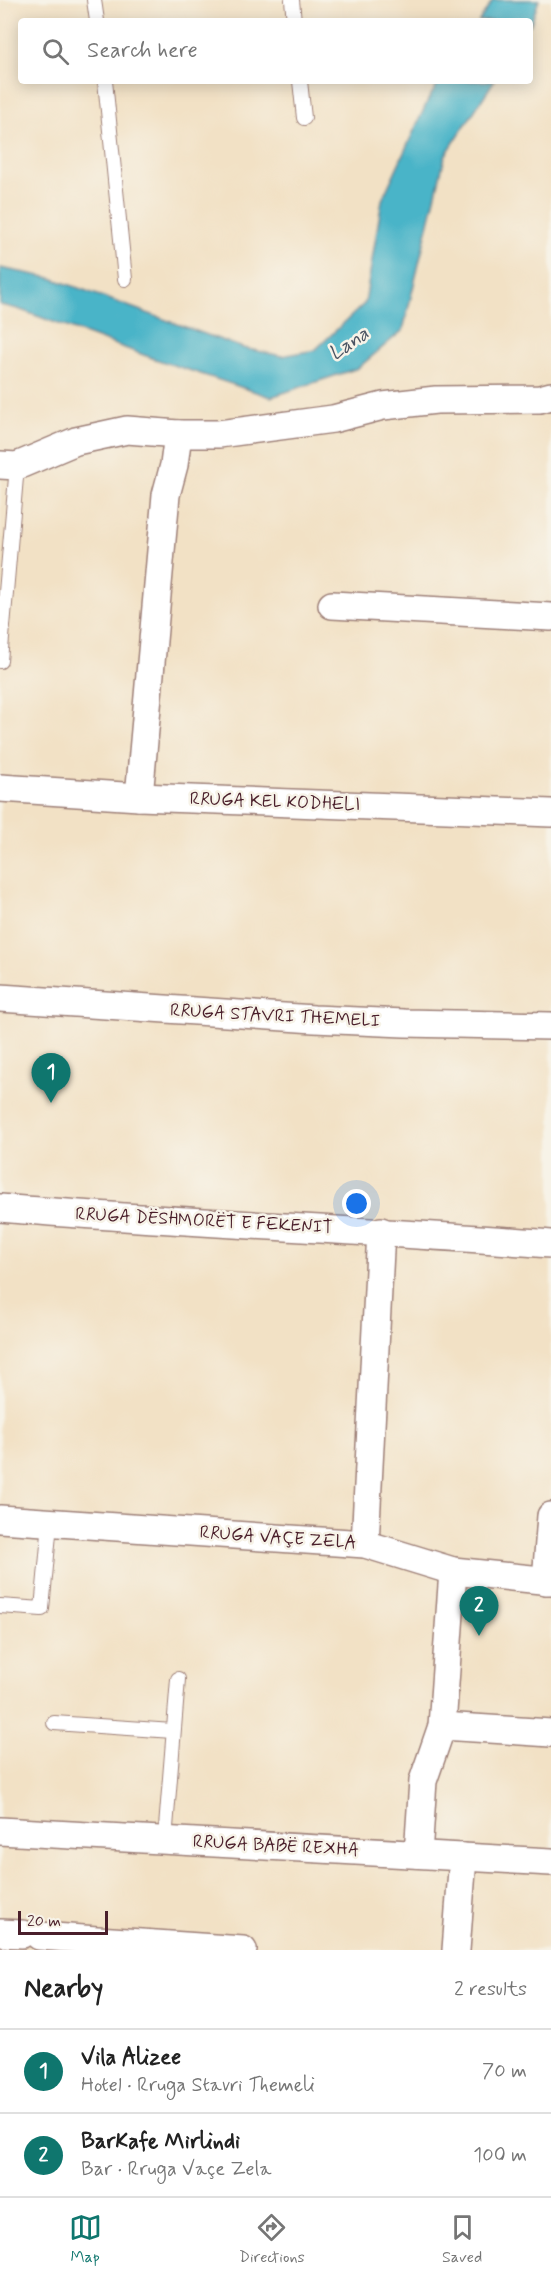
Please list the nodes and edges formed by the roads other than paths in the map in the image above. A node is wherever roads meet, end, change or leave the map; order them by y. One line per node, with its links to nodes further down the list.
1 (94, 0): 3 (lane)
2 (292, 0): 4 (lane)
3 (97, 18)
4 (294, 18)
5 (105, 84): 8 (lane)
6 (300, 84): 7 (lane)
7 (304, 118)
8 (125, 279)
9 (551, 396): 10 (street)
10 (178, 434): 11 (street); 16 (street)
11 (8, 465): 14 (lane)
12 (332, 604): 13 (street)
13 (551, 617)
14 (0, 661)
15 (0, 788): 16 (street, RRUGA KEL KODHELI)
16 (139, 796): 17 (street, RRUGA KEL KODHELI)
17 (551, 813)
18 (0, 998): 19 (street, RRUGA STAVRI THEMELI)
19 (551, 1026)
20 (0, 1208): 21 (street, RRUGA DËSHMORËT E FEKENIT)
21 (381, 1231): 22 (street, RRUGA DËSHMORËT E FEKENIT); 26 (street)
22 (551, 1244)
23 (551, 1516): 28 (street)
24 (0, 1519): 25 (street, RRUGA VAÇE ZELA)
25 (50, 1523): 26 (street, RRUGA VAÇE ZELA); 29 (lane)
26 (366, 1544): 27 (street, RRUGA VAÇE ZELA)
27 (453, 1571): 28 (street, RRUGA VAÇE ZELA); 32 (street)
28 (549, 1581)
29 (0, 1606)
30 (178, 1679): 33 (lane)
31 (54, 1723): 33 (lane)
32 (442, 1726): 34 (street); 37 (street)
33 (173, 1731): 36 (lane)
34 (551, 1733)
35 (0, 1831): 36 (street, RRUGA BABË REXHA)
36 (165, 1840): 37 (street, RRUGA BABË REXHA)
37 (418, 1854): 38 (street, RRUGA BABË REXHA)
38 (463, 1857): 39 (street, RRUGA BABË REXHA); 43 (street)
39 (551, 1862)
40 (21, 1934): 41 (street)
41 (72, 1944): 42 (street)
42 (243, 1950)
43 (456, 1950)

